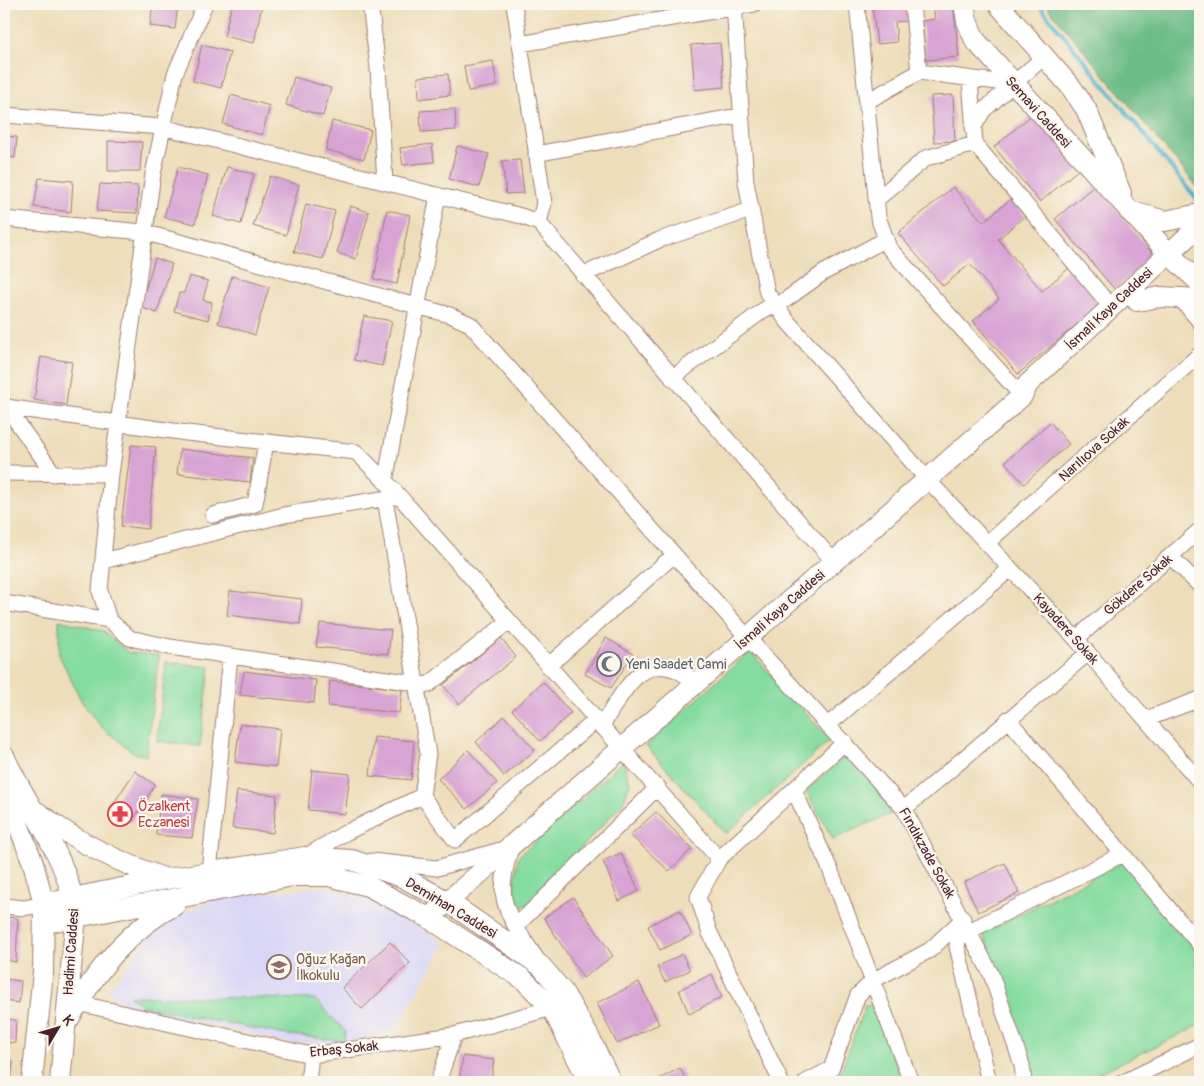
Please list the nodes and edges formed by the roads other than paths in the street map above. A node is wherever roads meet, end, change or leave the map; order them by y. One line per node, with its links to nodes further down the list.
1 (205, 4): 18 (street)
2 (367, 4): 22 (street)
3 (514, 4): 10 (street)
4 (754, 4): 9 (street)
5 (857, 4): 15 (street)
6 (912, 4): 12 (street)
7 (964, 4): 14 (main road, Semavi Caddesi)
8 (998, 4): 11 (main road, Semavi Caddesi)
9 (734, 6): 10 (street); 17 (street, Kayadere Sokak)
10 (520, 44): 21 (street)
11 (1044, 57): 14 (street); 26 (main road, Semavi Caddesi)
12 (919, 72): 13 (street); 15 (street)
13 (970, 80): 14 (street); 19 (street)
14 (1013, 84): 19 (street); 26 (main road, Semavi Caddesi)
15 (866, 102): 24 (street)
16 (4, 114): 18 (street)
17 (742, 115): 21 (street); 25 (street, Kayadere Sokak)
18 (162, 127): 22 (street); 31 (street)
19 (973, 128): 20 (street)
20 (975, 144): 24 (street); 42 (street)
21 (536, 154): 29 (street)
22 (385, 182): 23 (street)
23 (438, 195): 29 (street); 41 (street)
24 (876, 200): 32 (street)
25 (751, 210): 35 (street); 40 (street, Kayadere Sokak)
26 (1129, 211): 27 (main road); 34 (main road, Semavi Caddesi)
27 (1200, 214)
28 (4, 218): 31 (street, Fındıkzade Sokak)
29 (539, 223): 35 (street)
30 (1200, 225): 34 (main road, İsmali Kaya Caddesi)
31 (143, 232): 41 (street, Fındıkzade Sokak); 48 (street)
32 (886, 239): 40 (street); 46 (street)
33 (1200, 243): 34 (main road, İsmali Kaya Caddesi)
34 (1174, 259): 36 (main road, Semavi Caddesi); 39 (main road, İsmali Kaya Caddesi); 42 (main road, İsmali Kaya Caddesi)
35 (584, 275): 45 (street)
36 (1200, 283)
37 (1179, 297): 38 (main road); 39 (main road); 43 (street)
38 (1200, 299)
39 (1137, 301): 46 (main road, İsmali Kaya Caddesi)
40 (776, 306): 45 (street); 53 (street, Kayadere Sokak)
41 (419, 307): 54 (street); 59 (street, Fındıkzade Sokak)
42 (1112, 308): 46 (main road, İsmali Kaya Caddesi)
43 (1200, 322)
44 (1200, 354): 58 (street, Narılıova Sokak)
45 (672, 378): 62 (street)
46 (1022, 396): 53 (main road, İsmali Kaya Caddesi)
47 (5, 406): 48 (street); 51 (street)
48 (118, 422): 49 (street); 52 (street)
49 (266, 442): 54 (street); 56 (street)
50 (4, 473): 51 (street)
51 (54, 474): 52 (street)
52 (111, 474): 61 (street)
53 (928, 480): 58 (street, Kayadere Sokak); 62 (main road, İsmali Kaya Caddesi)
54 (385, 482): 55 (street)
55 (392, 498): 61 (street); 67 (street); 73 (street)
56 (213, 515)
57 (1200, 530): 60 (street, Gökdere Sokak)
58 (987, 543): 63 (street, Kayadere Sokak)
59 (674, 555): 68 (street, Fındıkzade Sokak); 72 (street)
60 (1170, 556): 64 (street); 69 (street, Gökdere Sokak)
61 (103, 560): 66 (street)
62 (834, 562): 68 (main road, İsmali Kaya Caddesi)
63 (1010, 569): 69 (street, Kayadere Sokak); 79 (street)
64 (1200, 586)
65 (4, 603): 66 (street)
66 (109, 620): 71 (street)
67 (508, 622): 72 (street); 73 (street)
68 (748, 638): 74 (main road, İsmali Kaya Caddesi); 79 (street, Fındıkzade Sokak)
69 (1076, 639): 70 (street, Kayadere Sokak)
70 (1088, 653): 76 (street); 77 (street, Kayadere Sokak)
71 (230, 656): 73 (street); 95 (street)
72 (548, 666): 78 (street)
73 (416, 682): 87 (street)
74 (696, 683): 78 (street); 81 (main road, İsmali Kaya Caddesi)
75 (1200, 698): 77 (street)
76 (1008, 719): 89 (street); 91 (street)
77 (1146, 720): 83 (street, Kayadere Sokak)
78 (598, 724): 81 (street); 87 (street)
79 (828, 725): 80 (street, Fındıkzade Sokak)
80 (845, 742): 86 (street); 89 (street, Fındıkzade Sokak)
81 (621, 749): 85 (street); 90 (main road, İsmali Kaya Caddesi)
82 (4, 756): 84 (main road)
83 (1200, 782)
84 (7, 784): 88 (main road, Hadimi Caddesi); 101 (main road, Hadimi Caddesi)
85 (658, 788): 93 (street); 104 (street)
86 (794, 790): 93 (street); 107 (street)
87 (422, 796): 92 (street)
88 (32, 808): 96 (main road); 100 (main road, Hadimi Caddesi)
89 (904, 809): 103 (street, Fındıkzade Sokak)
90 (511, 847): 94 (street); 98 (main road, İsmali Kaya Caddesi); 104 (street)
91 (1123, 854): 103 (street); 105 (street)
92 (305, 857): 94 (main road, Demirhan Caddesi); 95 (main road, Demirhan Caddesi)
93 (719, 859): 120 (street)
94 (352, 860): 98 (main road, Demirhan Caddesi)
95 (209, 872): 96 (main road, Demirhan Caddesi)
96 (166, 879): 100 (main road, Demirhan Caddesi)
97 (194, 895): 100 (main road, Demirhan Caddesi); 102 (main road, Demirhan Caddesi); 108 (main road)
98 (447, 901): 102 (main road, İsmali Kaya Caddesi); 106 (main road, Demirhan Caddesi)
99 (4, 906): 101 (street)
100 (75, 907): 101 (main road, Demirhan Caddesi); 110 (main road, Hadimi Caddesi)
101 (44, 913): 114 (main road, Hadimi Caddesi)
102 (429, 918): 109 (main road, Demirhan Caddesi)
103 (966, 925): 107 (street); 123 (street); 124 (street, Fındıkzade Sokak)
104 (516, 926): 106 (street)
105 (1200, 945)
106 (541, 966): 119 (main road, Demirhan Caddesi)
107 (874, 980): 121 (street); 122 (street)
108 (78, 1003): 110 (main road); 113 (street, Erbaş Sokak)
109 (552, 1008): 111 (street, Erbaş Sokak); 118 (main road, Demirhan Caddesi)
110 (66, 1025): 115 (main road, Hadimi Caddesi)
111 (454, 1034): 113 (street, Erbaş Sokak); 117 (street)
112 (1200, 1045): 125 (street)
113 (311, 1054): 116 (street)
114 (32, 1082)
115 (60, 1082)
116 (308, 1082)
117 (438, 1082)
118 (589, 1082)
119 (611, 1082)
120 (781, 1082)
121 (806, 1082)
122 (911, 1082)
123 (989, 1082)
124 (1024, 1082)
125 (1124, 1082)

